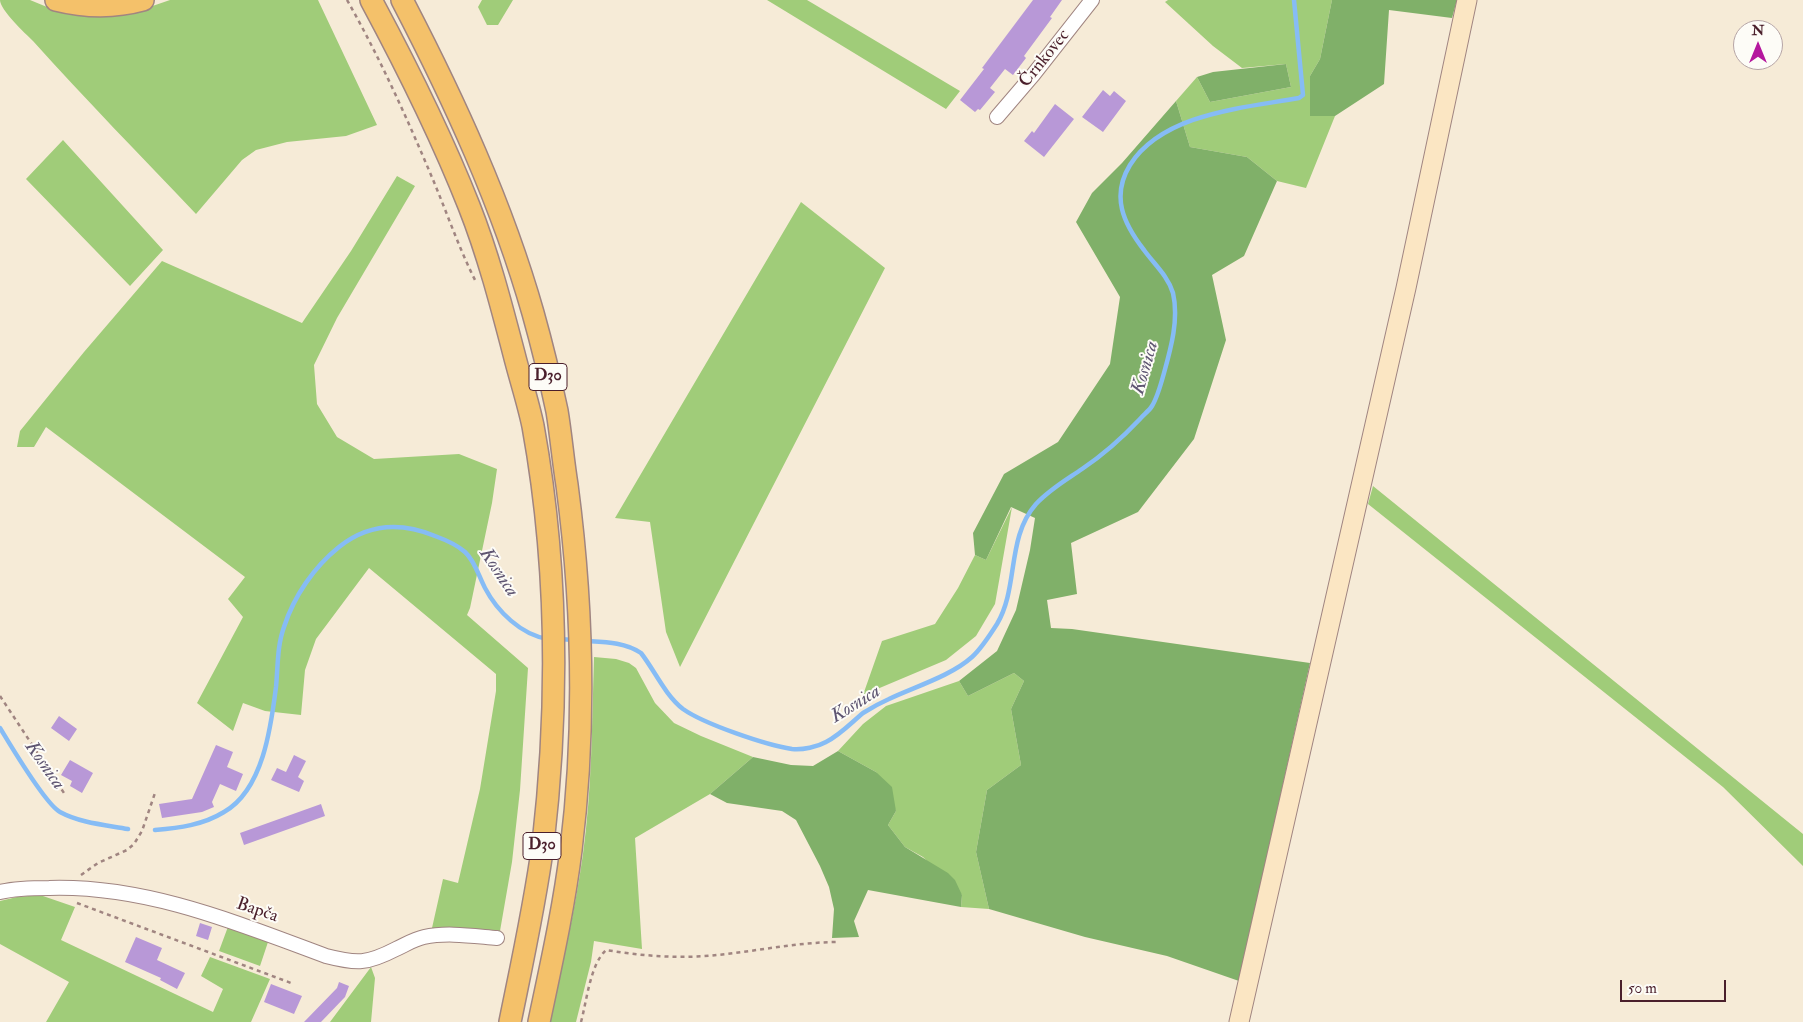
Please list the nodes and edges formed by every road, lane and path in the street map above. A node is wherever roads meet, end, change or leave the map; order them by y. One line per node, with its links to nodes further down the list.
1 (56, 0): 2 (main road)
2 (143, 0)
3 (347, 0): 11 (path)
4 (362, 0): 9 (main road)
5 (371, 0): 9 (main road, D30)
6 (1092, 0): 10 (street, Črnkovec)
7 (1467, 0): 24 (main road)
8 (407, 5): 22 (main road, D30)
9 (383, 22): 21 (main road, D30)
10 (997, 117)
11 (477, 285)
12 (0, 696): 13 (path)
13 (64, 793)
14 (155, 793): 15 (path)
15 (63, 887): 16 (street, Bapča); 18 (street, Bapča)
16 (0, 892)
17 (73, 901): 20 (path)
18 (497, 938)
19 (839, 942): 23 (path)
20 (291, 983)
21 (510, 1022)
22 (539, 1022)
23 (581, 1022)
24 (1239, 1022)

